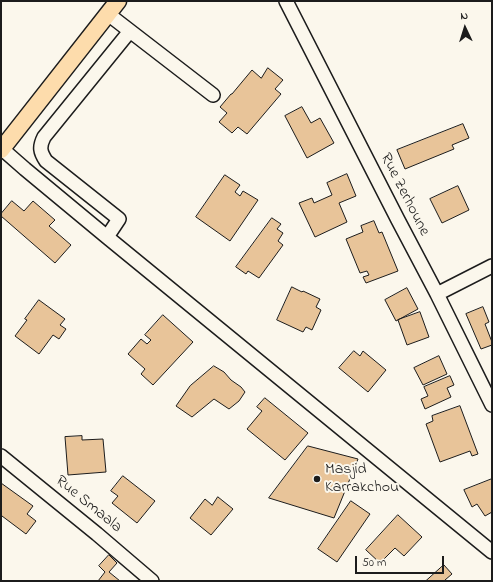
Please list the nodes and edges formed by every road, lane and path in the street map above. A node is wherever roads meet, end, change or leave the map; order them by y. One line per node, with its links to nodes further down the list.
1 (118, 1): 3 (main road)
2 (286, 1): 9 (street, Rue Zerhoune)
3 (108, 14): 4 (street); 6 (main road)
4 (130, 31): 5 (street); 7 (street)
5 (213, 95)
6 (1, 149): 7 (street)
7 (107, 237): 12 (street)
8 (492, 266): 9 (street)
9 (437, 294): 10 (street, Rue Zerhoune)
10 (492, 405)
11 (1, 456): 13 (street, Rue Smaala)
12 (492, 552)
13 (152, 581)

